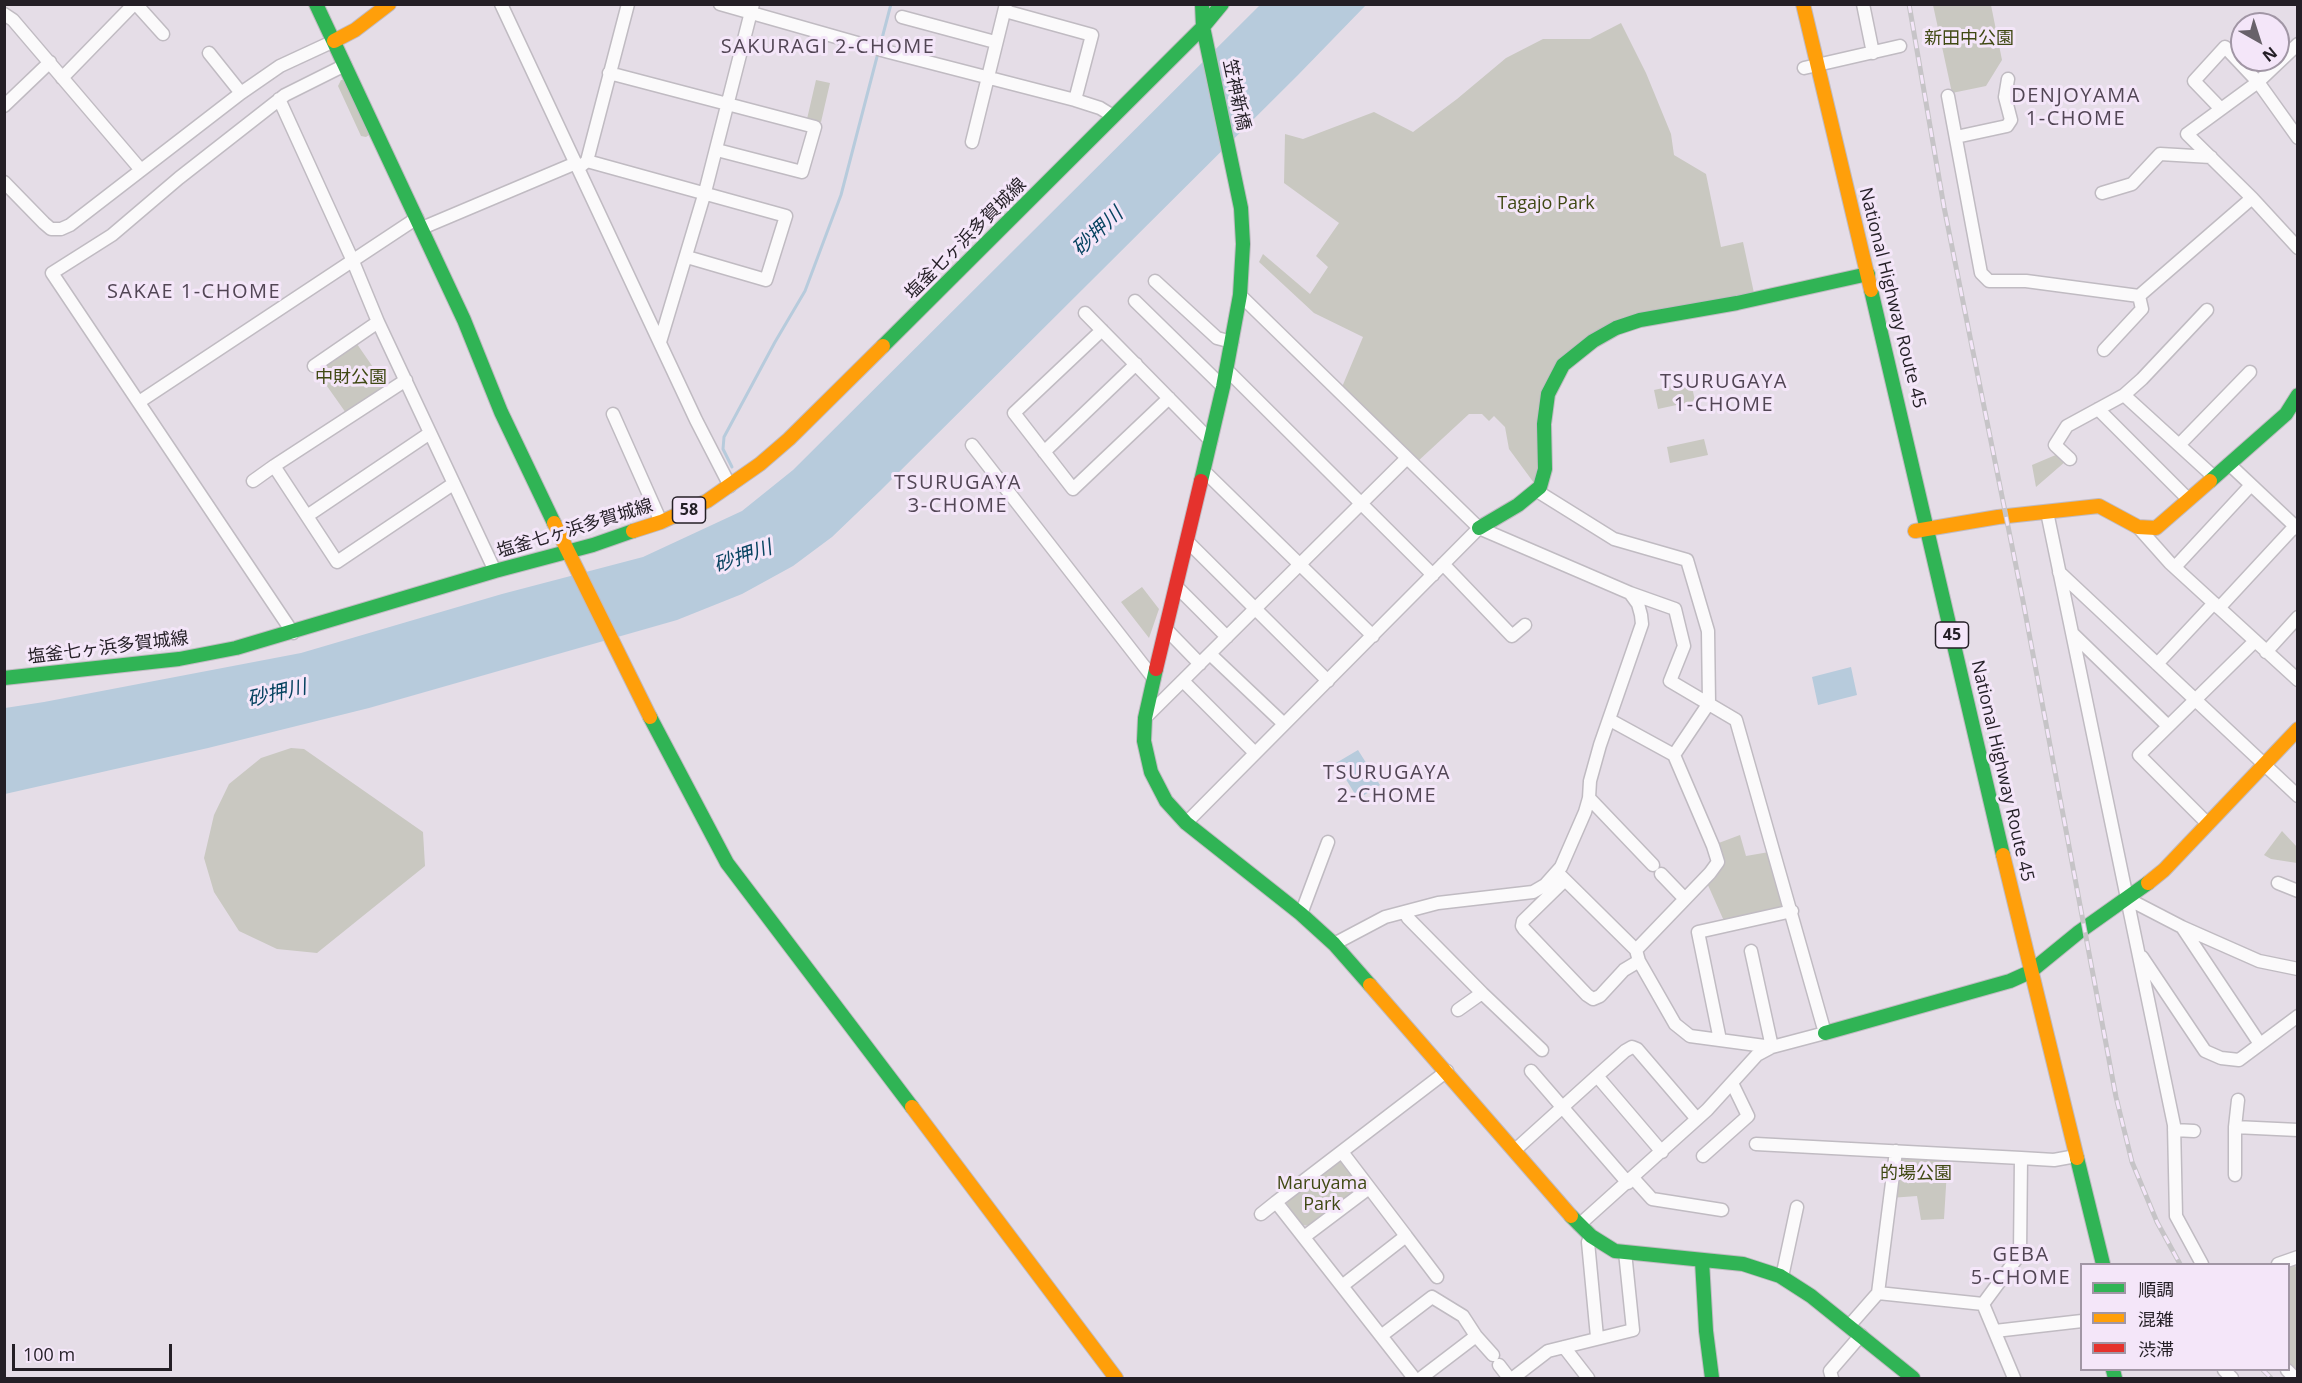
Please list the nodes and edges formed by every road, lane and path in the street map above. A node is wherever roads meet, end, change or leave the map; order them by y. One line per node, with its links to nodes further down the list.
1 (135, 4): 16 (street); 29 (street)
2 (316, 4): 17 (main road)
3 (389, 4): 17 (main road)
4 (501, 4): 45 (street)
5 (628, 4): 27 (street)
6 (720, 4): 12 (street)
7 (1202, 4): 15 (main road)
8 (1221, 4): 15 (main road, 塩釜七ヶ浜多賀城線)
9 (1803, 4): 26 (main road, National Highway Route 45 / 45)
10 (1863, 4): 23 (street)
11 (1006, 8): 18 (street); 35 (street)
12 (752, 9): 28 (street); 36 (street)
13 (4, 14): 24 (street)
14 (902, 17): 18 (street)
15 (1203, 27): 39 (main road, 塩釜七ヶ浜多賀城線 / 58); 57 (main road, 笠神新橋)
16 (163, 34)
17 (334, 41): 25 (main road); 32 (street)
18 (995, 42): 28 (street)
19 (2298, 44): 31 (street)
20 (1900, 46): 23 (street)
21 (1799, 47): 26 (main road, National Highway Route 45 / 45)
22 (209, 53): 32 (street)
23 (1873, 53): 26 (street)
24 (50, 62): 29 (street); 37 (street)
25 (345, 65): 34 (street); 51 (main road)
26 (1810, 66): 55 (main road, National Highway Route 45 / 45)
27 (609, 73): 36 (street); 45 (street)
28 (987, 77): 35 (street); 42 (street)
29 (62, 78): 46 (street)
30 (2008, 79): 40 (street)
31 (2258, 82): 38 (street); 38 (street); 41 (street)
32 (241, 93): 46 (street)
33 (1948, 96): 40 (street)
34 (279, 99): 54 (street); 76 (street)
35 (1075, 100): 39 (street)
36 (729, 104): 43 (street); 43 (street)
37 (4, 106)
38 (2220, 108): 44 (street)
39 (1113, 116): 93 (main road, 塩釜七ヶ浜多賀城線 / 58)
40 (1956, 137): 58 (street)
41 (2298, 138)
42 (972, 142)
43 (717, 150): 48 (street)
44 (2211, 157): 49 (street); 50 (street)
45 (581, 164): 48 (street); 51 (street); 64 (street)
46 (141, 170): 47 (street)
47 (4, 182)
48 (705, 192): 53 (street); 53 (street)
49 (2102, 193)
50 (2252, 198): 52 (street); 58 (street)
51 (419, 223): 54 (street); 105 (main road)
52 (2298, 248)
53 (687, 257): 64 (street)
54 (352, 259): 62 (street); 76 (street)
55 (1862, 276): 94 (main road); 103 (main road, National Highway Route 45 / 45)
56 (1155, 281): 65 (street)
57 (1240, 295): 65 (main road, 笠神新橋); 84 (street)
58 (2139, 296): 66 (street)
59 (1135, 302): 72 (street)
60 (2207, 310): 73 (street)
61 (1085, 313): 63 (street)
62 (378, 322): 68 (street); 71 (street)
63 (1102, 330): 67 (street); 83 (street)
64 (660, 342): 93 (street)
65 (1232, 342): 69 (main road, 笠神新橋)
66 (2104, 350)
67 (1136, 364): 75 (street); 83 (street)
68 (314, 366)
69 (1227, 370): 72 (main road, 笠神新橋); 96 (street)
70 (2250, 372): 82 (street)
71 (406, 380): 79 (street); 87 (street)
72 (1224, 387): 80 (main road, 笠神新橋)
73 (2124, 395): 77 (street); 82 (street)
74 (2298, 395): 86 (main road)
75 (1169, 398): 80 (street); 83 (street)
76 (139, 402): 119 (street)
77 (2098, 409): 85 (street); 95 (street)
78 (613, 414): 99 (street)
79 (430, 433): 91 (street); 98 (street)
80 (1211, 441): 88 (main road, 笠神新橋)
81 (972, 445): 129 (street)
82 (2179, 445): 89 (street)
83 (1044, 452)
84 (1407, 458): 96 (street); 102 (street)
85 (2070, 459)
86 (2229, 464): 89 (main road); 92 (street)
87 (274, 466): 90 (street); 98 (street)
88 (1204, 471): 104 (main road, 笠神新橋); 106 (street)
89 (2214, 477): 95 (main road)
90 (253, 481)
91 (453, 484): 98 (street); 109 (street)
92 (2251, 485): 101 (street); 108 (street)
93 (730, 486): 99 (main road, 塩釜七ヶ浜多賀城線 / 58)
94 (1537, 491): 102 (main road); 134 (street)
95 (2188, 499): 100 (main road)
96 (1361, 503): 106 (street); 111 (street)
97 (2048, 512): 100 (main road); 103 (main road); 110 (street)
98 (307, 516)
99 (661, 522): 105 (main road, 塩釜七ヶ浜多賀城線 / 58)
100 (2138, 527): 108 (street)
101 (2296, 527): 114 (street)
102 (1479, 528): 107 (street); 113 (street)
103 (1922, 530): 162 (main road, National Highway Route 45 / 45)
104 (1187, 541): 112 (main road, 笠神新橋); 115 (street)
105 (572, 558): 109 (main road, 塩釜七ヶ浜多賀城線 / 58); 222 (main road)
106 (1301, 564): 115 (street); 121 (street)
107 (1443, 564): 111 (street); 117 (street)
108 (2175, 567): 114 (street)
109 (495, 571): 119 (main road, 塩釜七ヶ浜多賀城線 / 58)
110 (2060, 572): 120 (street); 127 (street)
111 (1433, 575): 121 (street)
112 (1176, 586): 118 (main road, 笠神新橋); 122 (street)
113 (1630, 593): 134 (street); 136 (street)
114 (2217, 605): 123 (street); 127 (street)
115 (1255, 610): 122 (street); 132 (street)
116 (2298, 617): 124 (street)
117 (1525, 625)
118 (1166, 629): 126 (street); 129 (main road, 笠神新橋)
119 (293, 633): 128 (main road, 塩釜七ヶ浜多賀城線 / 58)
120 (2072, 633): 138 (street); 152 (street)
121 (1373, 636): 132 (street)
122 (1227, 637): 125 (street)
123 (2255, 641): 124 (street); 133 (street)
124 (2266, 652): 130 (street)
125 (1210, 654): 126 (street); 137 (street)
126 (1200, 664): 131 (street)
127 (2157, 664): 133 (street)
128 (4, 678)
129 (1154, 679): 135 (main road, 笠神新橋)
130 (2298, 680)
131 (1183, 681): 135 (street); 140 (street)
132 (1328, 681): 137 (street)
133 (2195, 699): 138 (street); 142 (street)
134 (1708, 703): 141 (street); 153 (street)
135 (1145, 718): 145 (main road, 笠神新橋)
136 (1610, 720): 141 (street); 144 (street)
137 (1284, 724): 140 (street)
138 (2168, 726): 146 (street)
139 (2298, 729): 142 (main road)
140 (1255, 753): 145 (street)
141 (1674, 755): 151 (street)
142 (2264, 764): 143 (street); 146 (main road)
143 (2298, 796)
144 (1589, 798): 148 (street); 151 (street)
145 (1186, 823): 155 (main road, 笠神新橋)
146 (2208, 824): 152 (main road)
147 (1328, 842): 155 (street)
148 (1561, 876): 154 (street); 160 (street); 160 (street)
149 (2278, 883): 150 (street)
150 (2298, 891)
151 (1684, 899): 160 (street)
152 (2128, 899): 156 (street); 159 (street); 162 (main road)
153 (1792, 911): 166 (street); 167 (street)
154 (1405, 912): 157 (street); 163 (street)
155 (1301, 914): 157 (main road, 笠神新橋)
156 (2182, 927): 161 (street); 168 (street)
157 (1334, 944): 171 (main road, 笠神新橋)
158 (1751, 951): 169 (street)
159 (2138, 951): 168 (street); 180 (street)
160 (1637, 955): 167 (street)
161 (2298, 969)
162 (2025, 974): 166 (main road); 177 (main road, National Highway Route 45 / 45); 189 (main road, National Highway Route 45 / 45)
163 (1482, 993): 164 (street); 170 (street)
164 (1458, 1010)
165 (2298, 1016): 168 (street)
166 (1825, 1033): 169 (street)
167 (1720, 1040): 169 (street)
168 (2260, 1044)
169 (1772, 1047): 174 (street)
170 (1542, 1050)
171 (1447, 1071): 184 (main road, 笠神新橋); 186 (street)
172 (1531, 1071): 176 (street)
173 (1597, 1076): 176 (street); 178 (street); 187 (street)
174 (1732, 1083): 178 (street); 188 (street)
175 (2238, 1100): 179 (street)
176 (1562, 1109): 184 (street); 192 (street)
177 (2052, 1112)
178 (1697, 1119): 187 (street)
179 (2235, 1127): 181 (street); 191 (street)
180 (2174, 1130): 182 (street); 206 (street)
181 (2298, 1130)
182 (2194, 1131)
183 (1756, 1144): 185 (street)
184 (1515, 1150): 198 (main road, 笠神新橋)
185 (1896, 1151): 190 (street); 211 (street)
186 (1342, 1152): 193 (street); 194 (street)
187 (1662, 1152): 192 (street)
188 (1703, 1156)
189 (2066, 1157): 190 (street); 205 (main road, National Highway Route 45 / 45)
190 (2021, 1158): 212 (street)
191 (2235, 1175)
192 (1630, 1180): 196 (street); 198 (street)
193 (1369, 1188): 199 (street); 201 (street)
194 (1276, 1202): 197 (street); 201 (street)
195 (1797, 1207): 209 (street)
196 (1722, 1210)
197 (1261, 1214)
198 (1579, 1225): 200 (main road, 笠神新橋)
199 (1406, 1236): 208 (street); 210 (street)
200 (1592, 1236): 202 (main road, 笠神新橋); 219 (street)
201 (1304, 1237): 210 (street)
202 (1625, 1252): 204 (main road, 笠神新橋); 219 (street)
203 (2298, 1257): 207 (street)
204 (1702, 1261): 209 (main road, 笠神新橋); 221 (main road)
205 (2103, 1263)
206 (2201, 1263)
207 (2281, 1263)
208 (1437, 1277)
209 (1782, 1277): 214 (main road, 笠神新橋)
210 (1342, 1286): 217 (street)
211 (1878, 1293): 212 (street); 214 (street)
212 (1983, 1304): 215 (street)
213 (2080, 1321): 215 (street)
214 (1849, 1326): 216 (main road, 笠神新橋)
215 (1995, 1331): 229 (street)
216 (1861, 1335): 227 (street); 228 (main road, 笠神新橋)
217 (1381, 1336): 218 (street); 223 (street)
218 (1476, 1336): 224 (street); 225 (street)
219 (1597, 1338): 220 (street)
220 (1564, 1347): 225 (street); 226 (street)
221 (1708, 1377)
222 (1116, 1378)
223 (1414, 1378)
224 (1421, 1378)
225 (1511, 1378)
226 (1588, 1378)
227 (1832, 1378)
228 (1913, 1378)
229 (2014, 1378)

